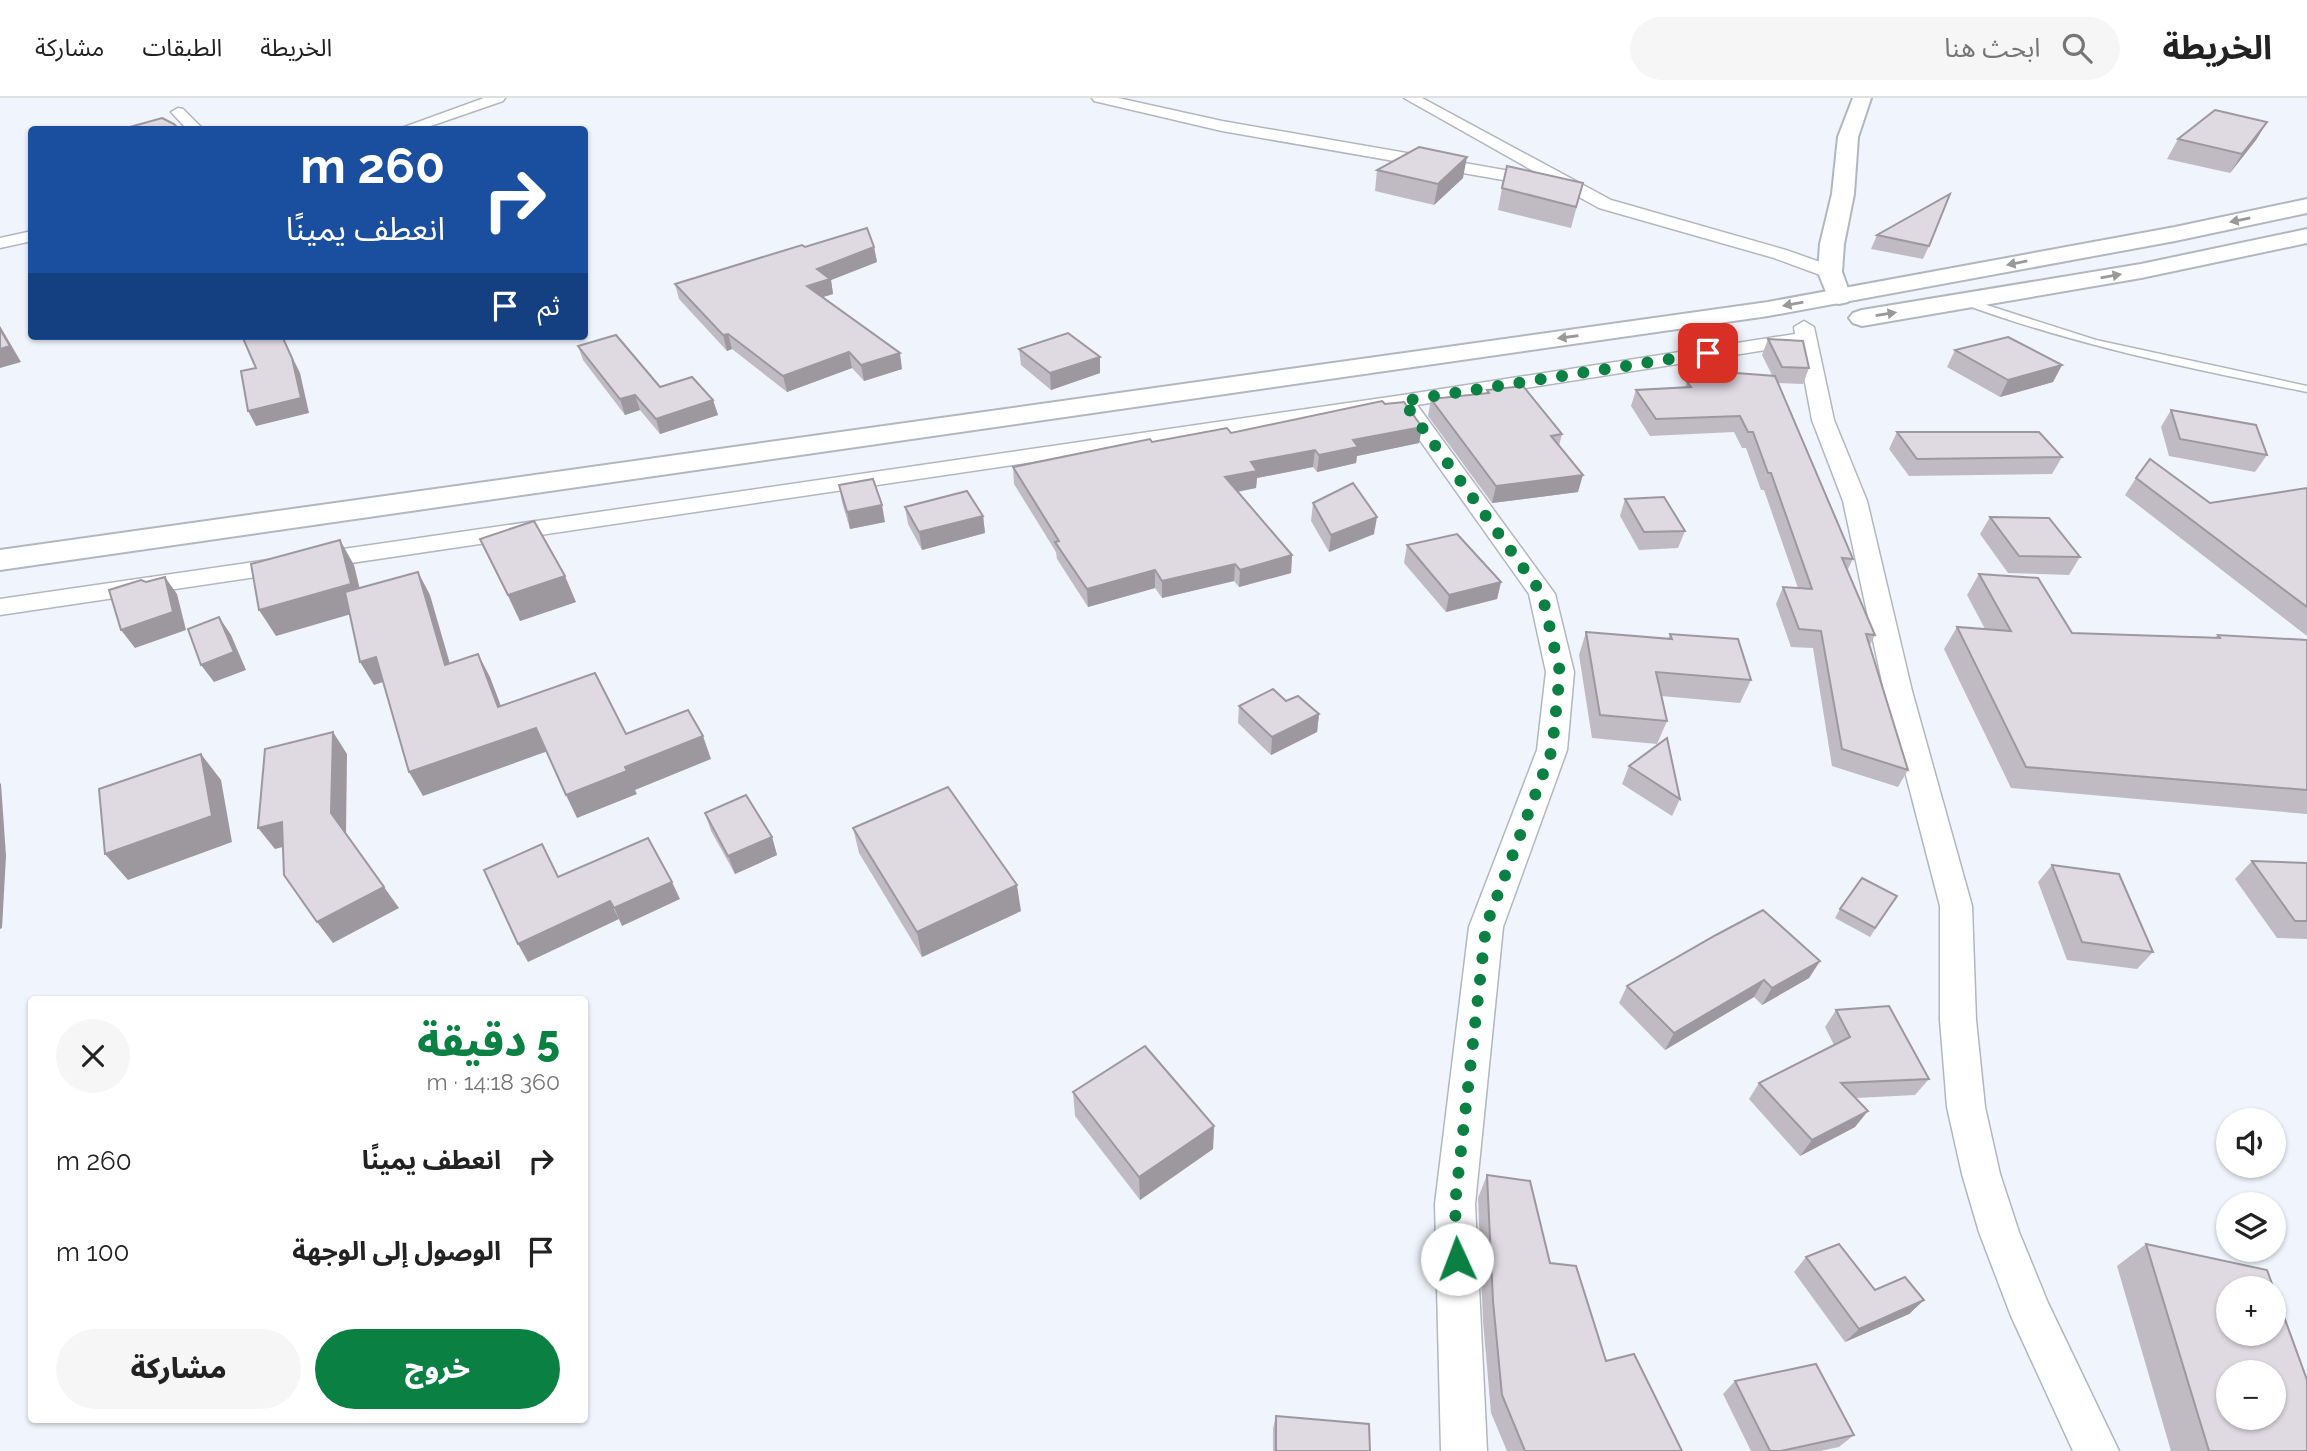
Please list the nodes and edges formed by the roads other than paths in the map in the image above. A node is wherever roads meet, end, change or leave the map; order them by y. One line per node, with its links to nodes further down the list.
1 (498, 98): 7 (street)
2 (1098, 98): 8 (street)
3 (1411, 98): 8 (street)
4 (1863, 98): 13 (main road)
5 (178, 112): 6 (street)
6 (193, 126)
7 (415, 126)
8 (1567, 185): 13 (street)
9 (2307, 206): 13 (main road, one-way to 13)
10 (2307, 236): 14 (main road, one-way to 10)
11 (28, 237): 12 (street)
12 (0, 243)
13 (1834, 284): 18 (main road, one-way to 18)
14 (1967, 302): 15 (main road, one-way to 14); 16 (lane)
15 (1805, 332): 17 (street); 19 (main road); 22 (street)
16 (2307, 389)
17 (1403, 401): 20 (street); 21 (street)
18 (0, 560)
19 (0, 586)
20 (0, 607)
21 (1464, 1451)
22 (2096, 1451)

